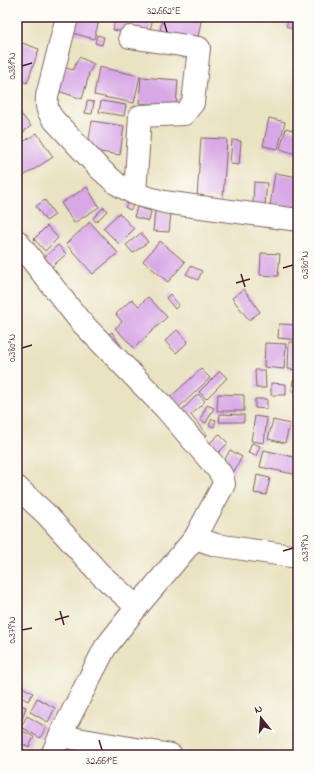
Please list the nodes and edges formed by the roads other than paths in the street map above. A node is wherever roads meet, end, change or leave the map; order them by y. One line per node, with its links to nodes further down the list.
1 (67, 17): 3 (street)
2 (130, 38): 3 (street)
3 (135, 194): 4 (street)
4 (298, 220)
5 (17, 241): 7 (street)
6 (17, 487): 9 (street)
7 (195, 538): 8 (street); 9 (street)
8 (298, 557)
9 (137, 607): 10 (street)
10 (56, 746): 11 (street)
11 (171, 755)

